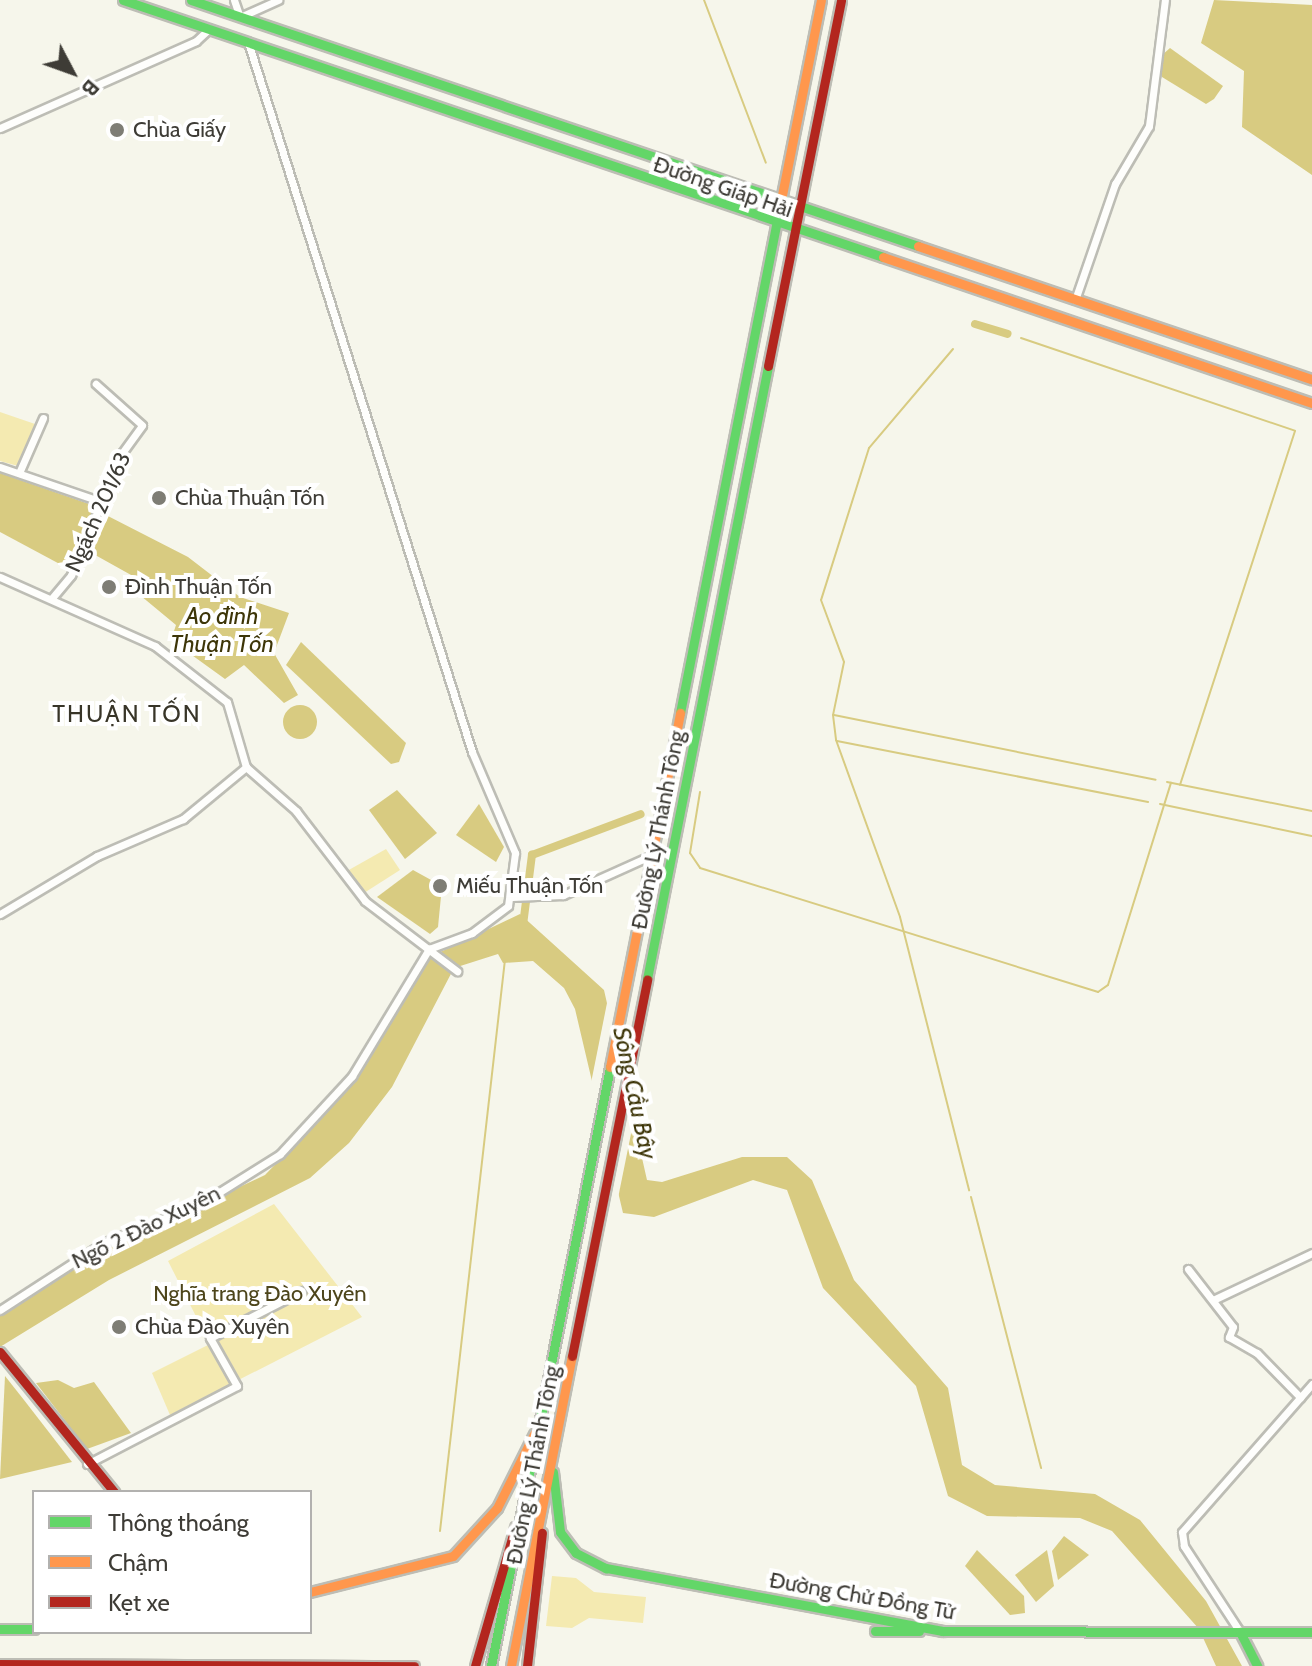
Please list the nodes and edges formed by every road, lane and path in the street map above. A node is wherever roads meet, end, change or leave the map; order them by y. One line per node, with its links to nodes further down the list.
1 (123, 0): 10 (main road, Đường Giáp Hải)
2 (191, 0): 8 (main road, Đường Giáp Hải)
3 (234, 0): 9 (street)
4 (278, 0): 9 (street)
5 (821, 0): 14 (main road, Đường Lý Thánh Tông)
6 (841, 0): 15 (main road, Đường Lý Thánh Tông)
7 (1165, 0): 18 (street)
8 (216, 9): 9 (main road, Đường Giáp Hải); 10 (main road)
9 (240, 17): 11 (main road); 14 (main road, Đường Giáp Hải)
10 (209, 29): 11 (main road, Đường Giáp Hải); 13 (street)
11 (233, 37): 12 (main road, Đường Giáp Hải)
12 (248, 42): 16 (main road, Đường Giáp Hải); 34 (street)
13 (0, 128)
14 (781, 200): 15 (main road, Đường Giáp Hải); 16 (main road, Đường Lý Thánh Tông)
15 (800, 206): 17 (main road, Đường Lý Thánh Tông); 18 (main road, Đường Giáp Hải)
16 (776, 224): 17 (main road, Đường Giáp Hải); 31 (main road, Đường Lý Thánh Tông)
17 (795, 230): 20 (main road, Đường Giáp Hải); 32 (main road, Đường Lý Thánh Tông)
18 (1075, 300): 19 (main road, Đường Giáp Hải)
19 (1098, 308): 20 (main road); 21 (main road, Đường Giáp Hải)
20 (1091, 330): 23 (main road, Đường Giáp Hải)
21 (1312, 379)
22 (96, 384): 27 (street, Ngách 201/63)
23 (1312, 403)
24 (43, 418): 26 (street)
25 (0, 467): 26 (street)
26 (19, 473): 27 (street)
27 (102, 502): 29 (street, Ngách 201/63)
28 (0, 577): 29 (street)
29 (52, 598): 30 (street)
30 (246, 767): 35 (street); 36 (street)
31 (656, 832): 32 (main road); 33 (main road, Đường Lý Thánh Tông)
32 (675, 836): 45 (main road, Đường Lý Thánh Tông)
33 (652, 855): 34 (street); 44 (main road, Đường Lý Thánh Tông)
34 (515, 897): 36 (street)
35 (0, 914)
36 (430, 951): 37 (street); 43 (street, Ngõ 2 Đào Xuyên)
37 (457, 971)
38 (1310, 1253): 39 (street); 42 (street)
39 (1312, 1263)
40 (1188, 1269): 42 (street)
41 (302, 1291): 51 (street)
42 (1213, 1300): 48 (street)
43 (0, 1310)
44 (555, 1346): 45 (main road); 49 (main road, Đường Lý Thánh Tông)
45 (574, 1349): 50 (main road, Đường Lý Thánh Tông)
46 (2, 1357): 51 (main road)
47 (1312, 1384): 48 (street)
48 (1300, 1397): 60 (street)
49 (540, 1420): 53 (main road, Đường Lý Thánh Tông); 55 (main road)
50 (555, 1444): 54 (main road, Đường Lý Thánh Tông); 59 (main road, Đường Chử Đồng Tử)
51 (87, 1464): 52 (main road)
52 (112, 1490)
53 (521, 1515): 64 (main road); 65 (main road, Đường Lý Thánh Tông)
54 (540, 1520): 66 (main road, Đường Lý Thánh Tông); 67 (main road)
55 (312, 1591)
56 (0, 1629): 57 (main road)
57 (32, 1629)
58 (875, 1631): 59 (main road)
59 (942, 1631): 60 (main road, Đường Chử Đồng Tử)
60 (1235, 1632): 61 (main road, Đường Chử Đồng Tử); 68 (main road)
61 (1312, 1632)
62 (0, 1664): 63 (main road)
63 (414, 1666)
64 (475, 1666)
65 (491, 1666)
66 (511, 1666)
67 (527, 1666)
68 (1257, 1666)

